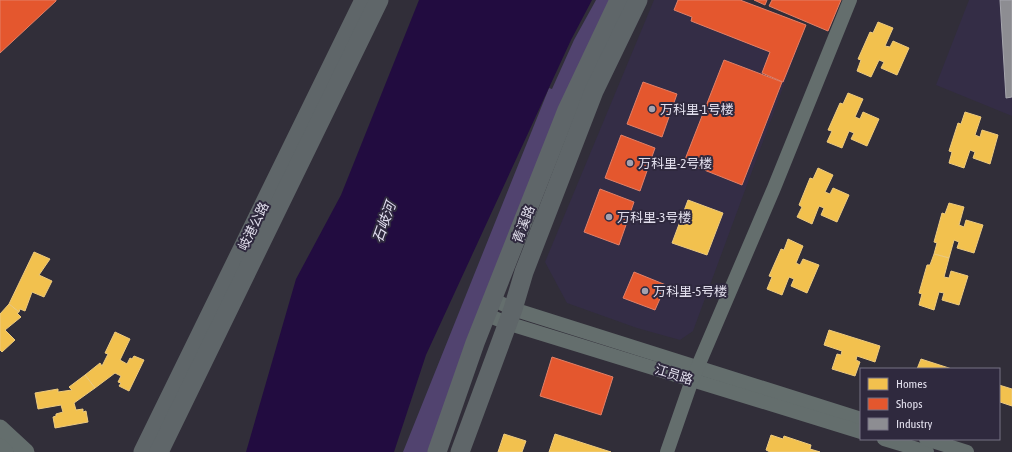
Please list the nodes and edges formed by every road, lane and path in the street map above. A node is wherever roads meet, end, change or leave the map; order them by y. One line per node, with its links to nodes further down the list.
1 (364, 0): 18 (main road, 岐港公路)
2 (379, 0): 19 (main road, 岐港公路)
3 (618, 0): 6 (main road, 青溪路)
4 (638, 0): 7 (main road, 青溪路)
5 (850, 0): 8 (street)
6 (490, 308): 7 (street, 江员路); 20 (main road, 青溪路)
7 (510, 316): 8 (street, 江员路); 9 (street, 江员路); 21 (main road, 青溪路)
8 (698, 367): 9 (street); 10 (street, 江员路)
9 (692, 380): 12 (street, 江员路); 22 (street)
10 (860, 418)
11 (0, 428): 17 (street)
12 (860, 432)
13 (887, 440): 23 (street)
14 (929, 440): 24 (street)
15 (0, 447): 16 (street)
16 (5, 452)
17 (26, 452)
18 (143, 452)
19 (159, 452)
20 (437, 452)
21 (460, 452)
22 (667, 452)
23 (927, 452)
24 (967, 452)

